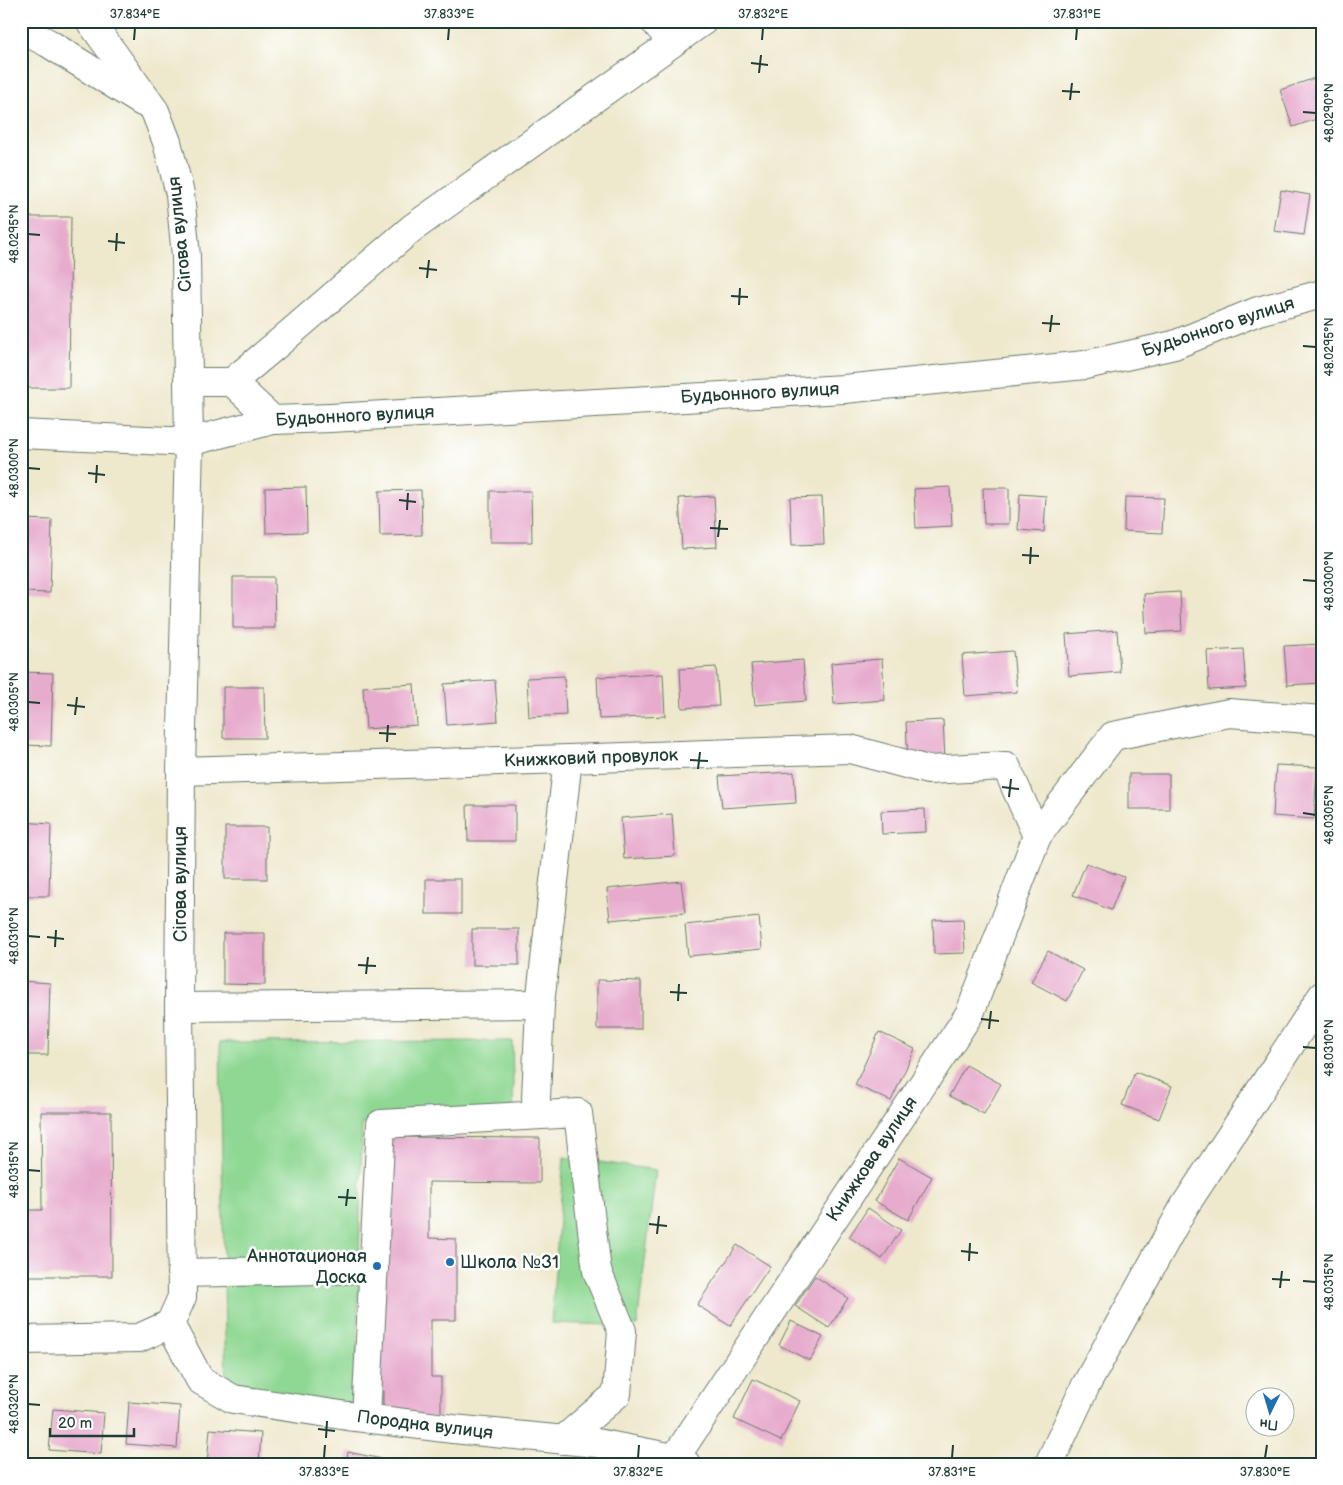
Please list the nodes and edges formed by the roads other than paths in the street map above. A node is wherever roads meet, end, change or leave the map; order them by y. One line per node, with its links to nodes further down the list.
1 (90, 21): 6 (street, Сігова вулиця)
2 (654, 21): 5 (street)
3 (704, 21): 5 (street)
4 (21, 29): 6 (street)
5 (673, 42): 9 (street)
6 (155, 110): 8 (street, Сігова вулиця)
7 (1322, 294): 10 (street, Будьонного вулиця)
8 (188, 382): 9 (street); 12 (street, Сігова вулиця)
9 (232, 382): 10 (street)
10 (273, 420): 12 (street, Будьонного вулиця)
11 (21, 434): 12 (street)
12 (189, 442): 15 (street, Сігова вулиця)
13 (1322, 720): 16 (street)
14 (568, 760): 15 (street, Книжковий провулок); 16 (street, Книжковий провулок); 18 (street)
15 (181, 771): 19 (street, Сігова вулиця)
16 (1037, 836): 27 (street, Книжкова вулиця)
17 (1322, 996): 28 (street)
18 (540, 1004): 19 (street); 20 (street)
19 (179, 1007): 22 (street, Сігова вулиця)
20 (536, 1099)
21 (374, 1269): 22 (street); 25 (street); 26 (street)
22 (181, 1273): 23 (street, Сігова вулиця)
23 (170, 1324): 24 (street); 25 (street, Породна вулиця)
24 (21, 1340)
25 (366, 1418): 26 (street, Породна вулиця)
26 (563, 1440): 27 (street, Породна вулиця)
27 (677, 1462)
28 (1049, 1464)

